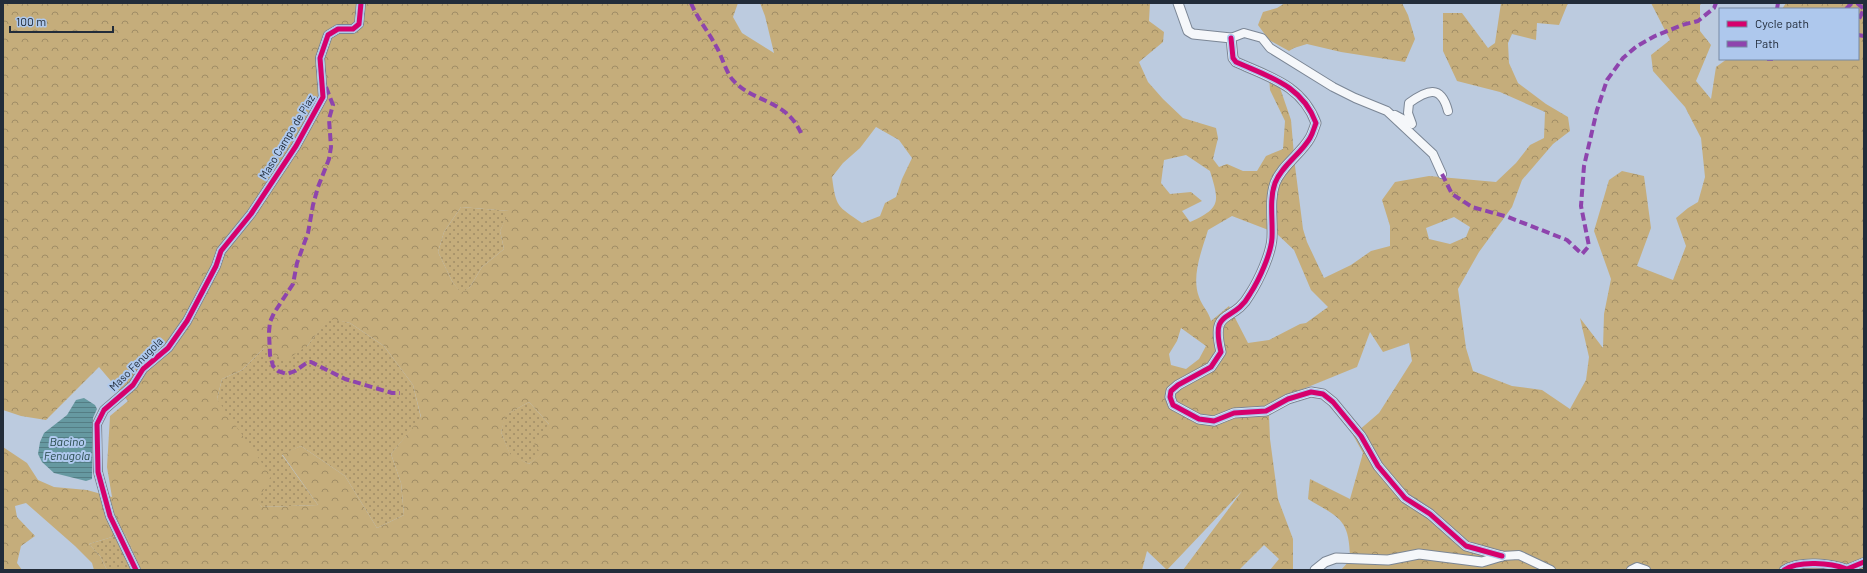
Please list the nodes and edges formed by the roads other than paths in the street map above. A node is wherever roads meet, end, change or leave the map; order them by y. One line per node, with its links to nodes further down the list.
1 (361, 3): 7 (street, Maso Campo de Piaz)
2 (1178, 3): 3 (street)
3 (1231, 38): 4 (street); 8 (street)
4 (1387, 111): 5 (street); 6 (street)
5 (1448, 111)
6 (1442, 174)
7 (216, 266): 10 (street, Maso Fenugola)
8 (1502, 556): 11 (street); 12 (street)
9 (1864, 562): 15 (street)
10 (136, 570)
11 (1315, 570)
12 (1551, 570)
13 (1631, 570): 14 (street)
14 (1646, 570)
15 (1784, 570)

